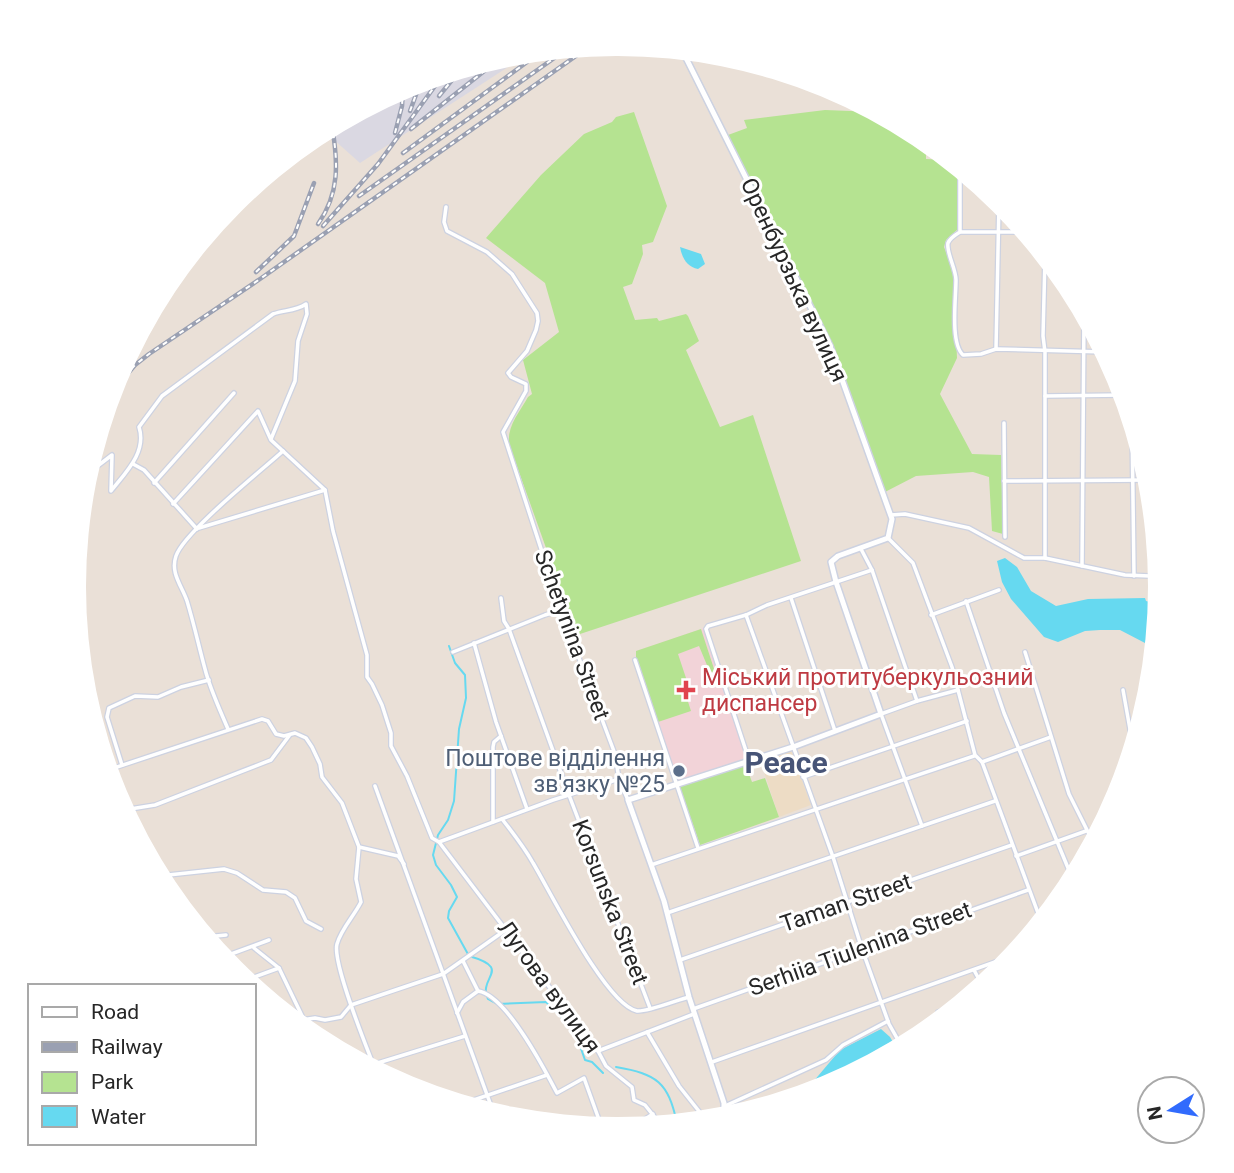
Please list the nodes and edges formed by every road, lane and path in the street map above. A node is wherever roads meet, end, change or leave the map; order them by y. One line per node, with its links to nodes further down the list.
1 (688, 61): 32 (street, Оренбурзька вулиця)
2 (960, 182): 5 (street)
3 (446, 207): 47 (street, Schetynina Street)
4 (1000, 219): 6 (street)
5 (960, 232): 6 (street); 10 (street)
6 (1000, 232): 7 (street); 10 (street)
7 (1011, 232)
8 (1045, 273): 11 (street)
9 (1084, 336): 12 (street)
10 (996, 349): 11 (street)
11 (1045, 352): 12 (street); 15 (street)
12 (1084, 352): 13 (street); 16 (street)
13 (1093, 352)
14 (234, 393): 29 (street)
15 (1045, 396): 16 (street); 25 (street)
16 (1084, 396): 17 (street); 28 (street)
17 (1112, 396)
18 (1004, 423): 24 (street)
19 (271, 440): 20 (street); 23 (street); 31 (street)
20 (284, 451): 30 (street); 33 (street)
21 (102, 462): 23 (street)
22 (1132, 462): 26 (street)
23 (133, 464): 29 (street)
24 (1004, 481): 25 (street); 34 (street)
25 (1044, 481): 28 (street); 37 (street)
26 (1132, 481): 27 (street); 28 (street); 40 (street)
27 (1136, 481)
28 (1084, 482): 38 (street)
29 (154, 483): 31 (street)
30 (325, 489): 33 (street); 90 (street)
31 (173, 504): 33 (street)
32 (891, 515): 35 (street); 37 (street)
33 (197, 529): 55 (street)
34 (1004, 537)
35 (888, 538): 36 (street); 49 (street)
36 (861, 549): 39 (street); 42 (street)
37 (1045, 558): 38 (street)
38 (1082, 566): 40 (street)
39 (872, 570): 42 (street); 58 (street)
40 (1134, 576): 41 (street)
41 (1147, 576)
42 (836, 582): 45 (street); 59 (street)
43 (999, 590): 46 (street)
44 (501, 598): 50 (street, Korsunska Street)
45 (791, 598): 48 (street); 63 (street)
46 (966, 601): 49 (street); 69 (street)
47 (561, 610): 50 (street); 76 (street, Schetynina Street)
48 (747, 615): 67 (street); 71 (street)
49 (931, 615): 56 (street)
50 (509, 629): 51 (street); 80 (street, Korsunska Street)
51 (474, 643): 52 (street); 65 (street)
52 (453, 652)
53 (1025, 652): 66 (street)
54 (635, 660): 78 (street)
55 (209, 680): 62 (street); 73 (street)
56 (958, 690): 58 (street); 60 (street)
57 (1123, 690): 61 (street)
58 (917, 701): 59 (street)
59 (881, 715): 63 (street); 68 (street)
60 (967, 722): 68 (street); 70 (street)
61 (1129, 724)
62 (228, 730): 64 (street); 73 (street)
63 (835, 731): 67 (street)
64 (290, 734): 83 (street); 93 (street)
65 (501, 736): 85 (street); 87 (street)
66 (1051, 737): 69 (street); 89 (street)
67 (793, 747): 71 (street); 75 (street)
68 (892, 747): 75 (street); 77 (street)
69 (1019, 748): 72 (street); 91 (street)
70 (975, 755): 72 (street); 77 (street)
71 (749, 760): 78 (street)
72 (982, 762): 82 (street)
73 (122, 765): 74 (street)
74 (118, 766)
75 (803, 777): 84 (street)
76 (619, 779): 80 (street); 81 (street, Schetynina Street)
77 (906, 779): 84 (street); 88 (street)
78 (677, 785): 81 (street); 94 (street)
79 (375, 786): 97 (street)
80 (569, 794): 85 (street); 125 (street, Korsunska Street)
81 (628, 800): 98 (street, Schetynina Street)
82 (995, 801): 88 (street); 92 (street)
83 (135, 808)
84 (816, 808): 94 (street); 96 (street)
85 (527, 809): 86 (street)
86 (502, 819): 87 (street); 125 (street)
87 (494, 822): 90 (street)
88 (922, 826): 96 (street)
89 (1086, 831): 91 (street)
90 (439, 842): 106 (street, Лугова вулиця)
91 (1056, 843): 95 (street); 99 (street)
92 (1012, 845): 95 (street); 102 (street, Taman Street)
93 (359, 847): 97 (street); 124 (street)
94 (698, 848): 98 (street)
95 (1016, 856): 101 (street)
96 (833, 857): 102 (street); 104 (street)
97 (404, 864): 118 (street)
98 (652, 865): 104 (street, Schetynina Street)
99 (1067, 867)
100 (172, 875): 105 (street)
101 (1028, 890): 103 (street); 111 (street, Serhiia Tiulenina Street)
102 (847, 902): 111 (street); 113 (street, Taman Street)
103 (1037, 911)
104 (667, 913): 113 (street, Schetynina Street)
105 (321, 929)
106 (507, 929): 114 (street); 134 (street, Лугова вулиця)
107 (226, 935): 108 (street)
108 (218, 936)
109 (269, 940): 110 (street)
110 (254, 947): 112 (street); 116 (street)
111 (862, 949): 123 (street); 127 (street, Serhiia Tiulenina Street)
112 (234, 953)
113 (680, 960): 122 (street, Schetynina Street)
114 (463, 961): 118 (street); 121 (street)
115 (990, 964): 117 (street)
116 (279, 968): 119 (street); 126 (street)
117 (974, 970): 120 (street); 123 (street)
118 (443, 974): 124 (street); 128 (street)
119 (257, 976)
120 (977, 976)
121 (482, 991): 128 (street); 138 (street)
122 (689, 997): 125 (street); 127 (street, Schetynina Street)
123 (882, 1001): 130 (street); 137 (street)
124 (351, 1005): 129 (street); 135 (street)
125 (650, 1008)
126 (300, 1011)
127 (693, 1012): 131 (street, Serhiia Tiulenina Street); 137 (street, Schetynina Street)
128 (457, 1013): 132 (street)
129 (311, 1019)
130 (888, 1021): 133 (street); 142 (street)
131 (647, 1032): 134 (street, Serhiia Tiulenina Street); 144 (street)
132 (466, 1036): 136 (street); 139 (street)
133 (897, 1037)
134 (598, 1051): 145 (street, Лугова вулиця)
135 (366, 1054)
136 (381, 1062)
137 (710, 1062): 143 (street, Schetynina Street)
138 (547, 1074): 139 (street); 146 (street)
139 (487, 1096): 140 (street); 141 (street)
140 (479, 1099)
141 (489, 1101)
142 (738, 1103)
143 (724, 1106)
144 (698, 1110)
145 (653, 1114): 147 (street)
146 (598, 1116)
147 (650, 1116)

